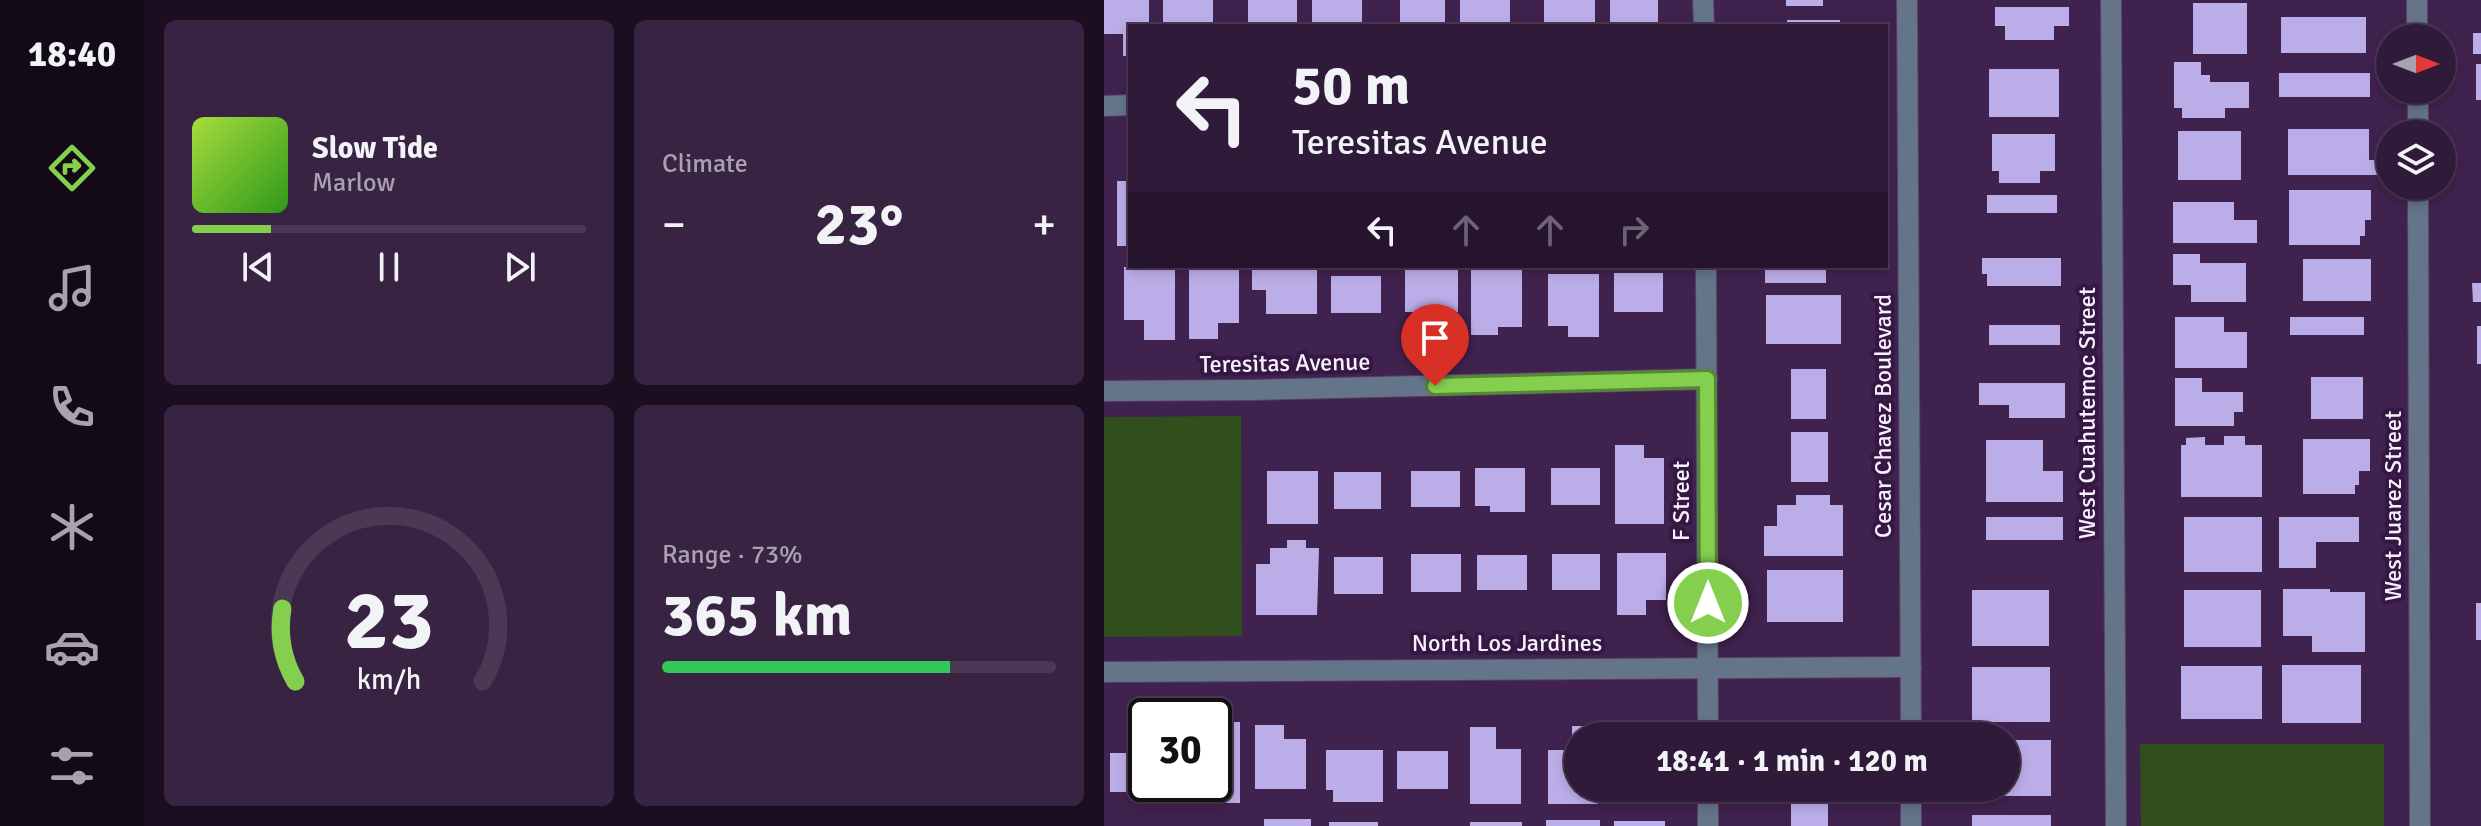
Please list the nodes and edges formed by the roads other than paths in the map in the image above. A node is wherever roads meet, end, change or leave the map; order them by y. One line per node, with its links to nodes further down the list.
1 (1703, 0): 5 (street)
2 (1907, 0): 14 (street, Cesar Chavez Boulevard)
3 (2111, 0): 22 (street, West Cuahutemoc Street)
4 (2417, 0): 6 (street)
5 (1704, 24)
6 (2417, 24)
7 (1128, 105): 8 (street)
8 (1104, 106)
9 (2418, 200): 23 (street, West Juarez Street)
10 (1706, 268): 11 (street, F Street)
11 (1707, 379): 12 (street, Teresitas Avenue); 13 (street, F Street)
12 (1104, 391)
13 (1708, 667): 14 (street, North Los Jardines); 15 (street, North Los Jardines); 16 (street, F Street)
14 (1911, 667): 17 (street, Cesar Chavez Boulevard)
15 (1104, 672)
16 (1708, 722)
17 (1911, 722)
18 (1708, 802): 20 (street)
19 (1911, 802): 21 (street)
20 (1708, 826)
21 (1911, 826)
22 (2116, 826)
23 (2420, 826)

